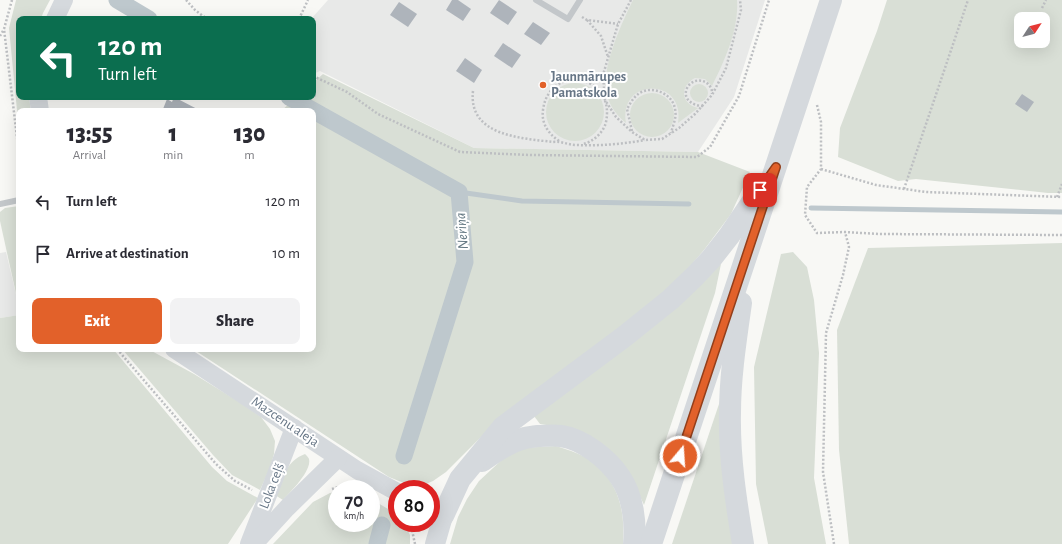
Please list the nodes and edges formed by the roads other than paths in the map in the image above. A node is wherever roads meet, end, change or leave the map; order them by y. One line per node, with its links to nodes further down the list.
1 (64, 0): 5 (main road)
2 (536, 0): 3 (lane)
3 (580, 0)
4 (831, 0): 6 (highway)
5 (56, 16)
6 (776, 167): 9 (highway); 13 (highway)
7 (16, 201): 8 (lane)
8 (0, 204)
9 (748, 252): 21 (highway); 22 (highway)
10 (179, 352): 11 (main road, Mazcenu aleja)
11 (294, 428): 12 (main road, Mazcenu aleja); 17 (main road, Loka ceļš)
12 (338, 458): 14 (main road, Mazcenu aleja); 18 (main road, Loka ceļš)
13 (469, 469): 15 (highway); 20 (highway)
14 (388, 487)
15 (440, 509)
16 (436, 532): 19 (main road)
17 (250, 544)
18 (254, 544)
19 (435, 544)
20 (634, 544)
21 (651, 544)
22 (743, 544)

